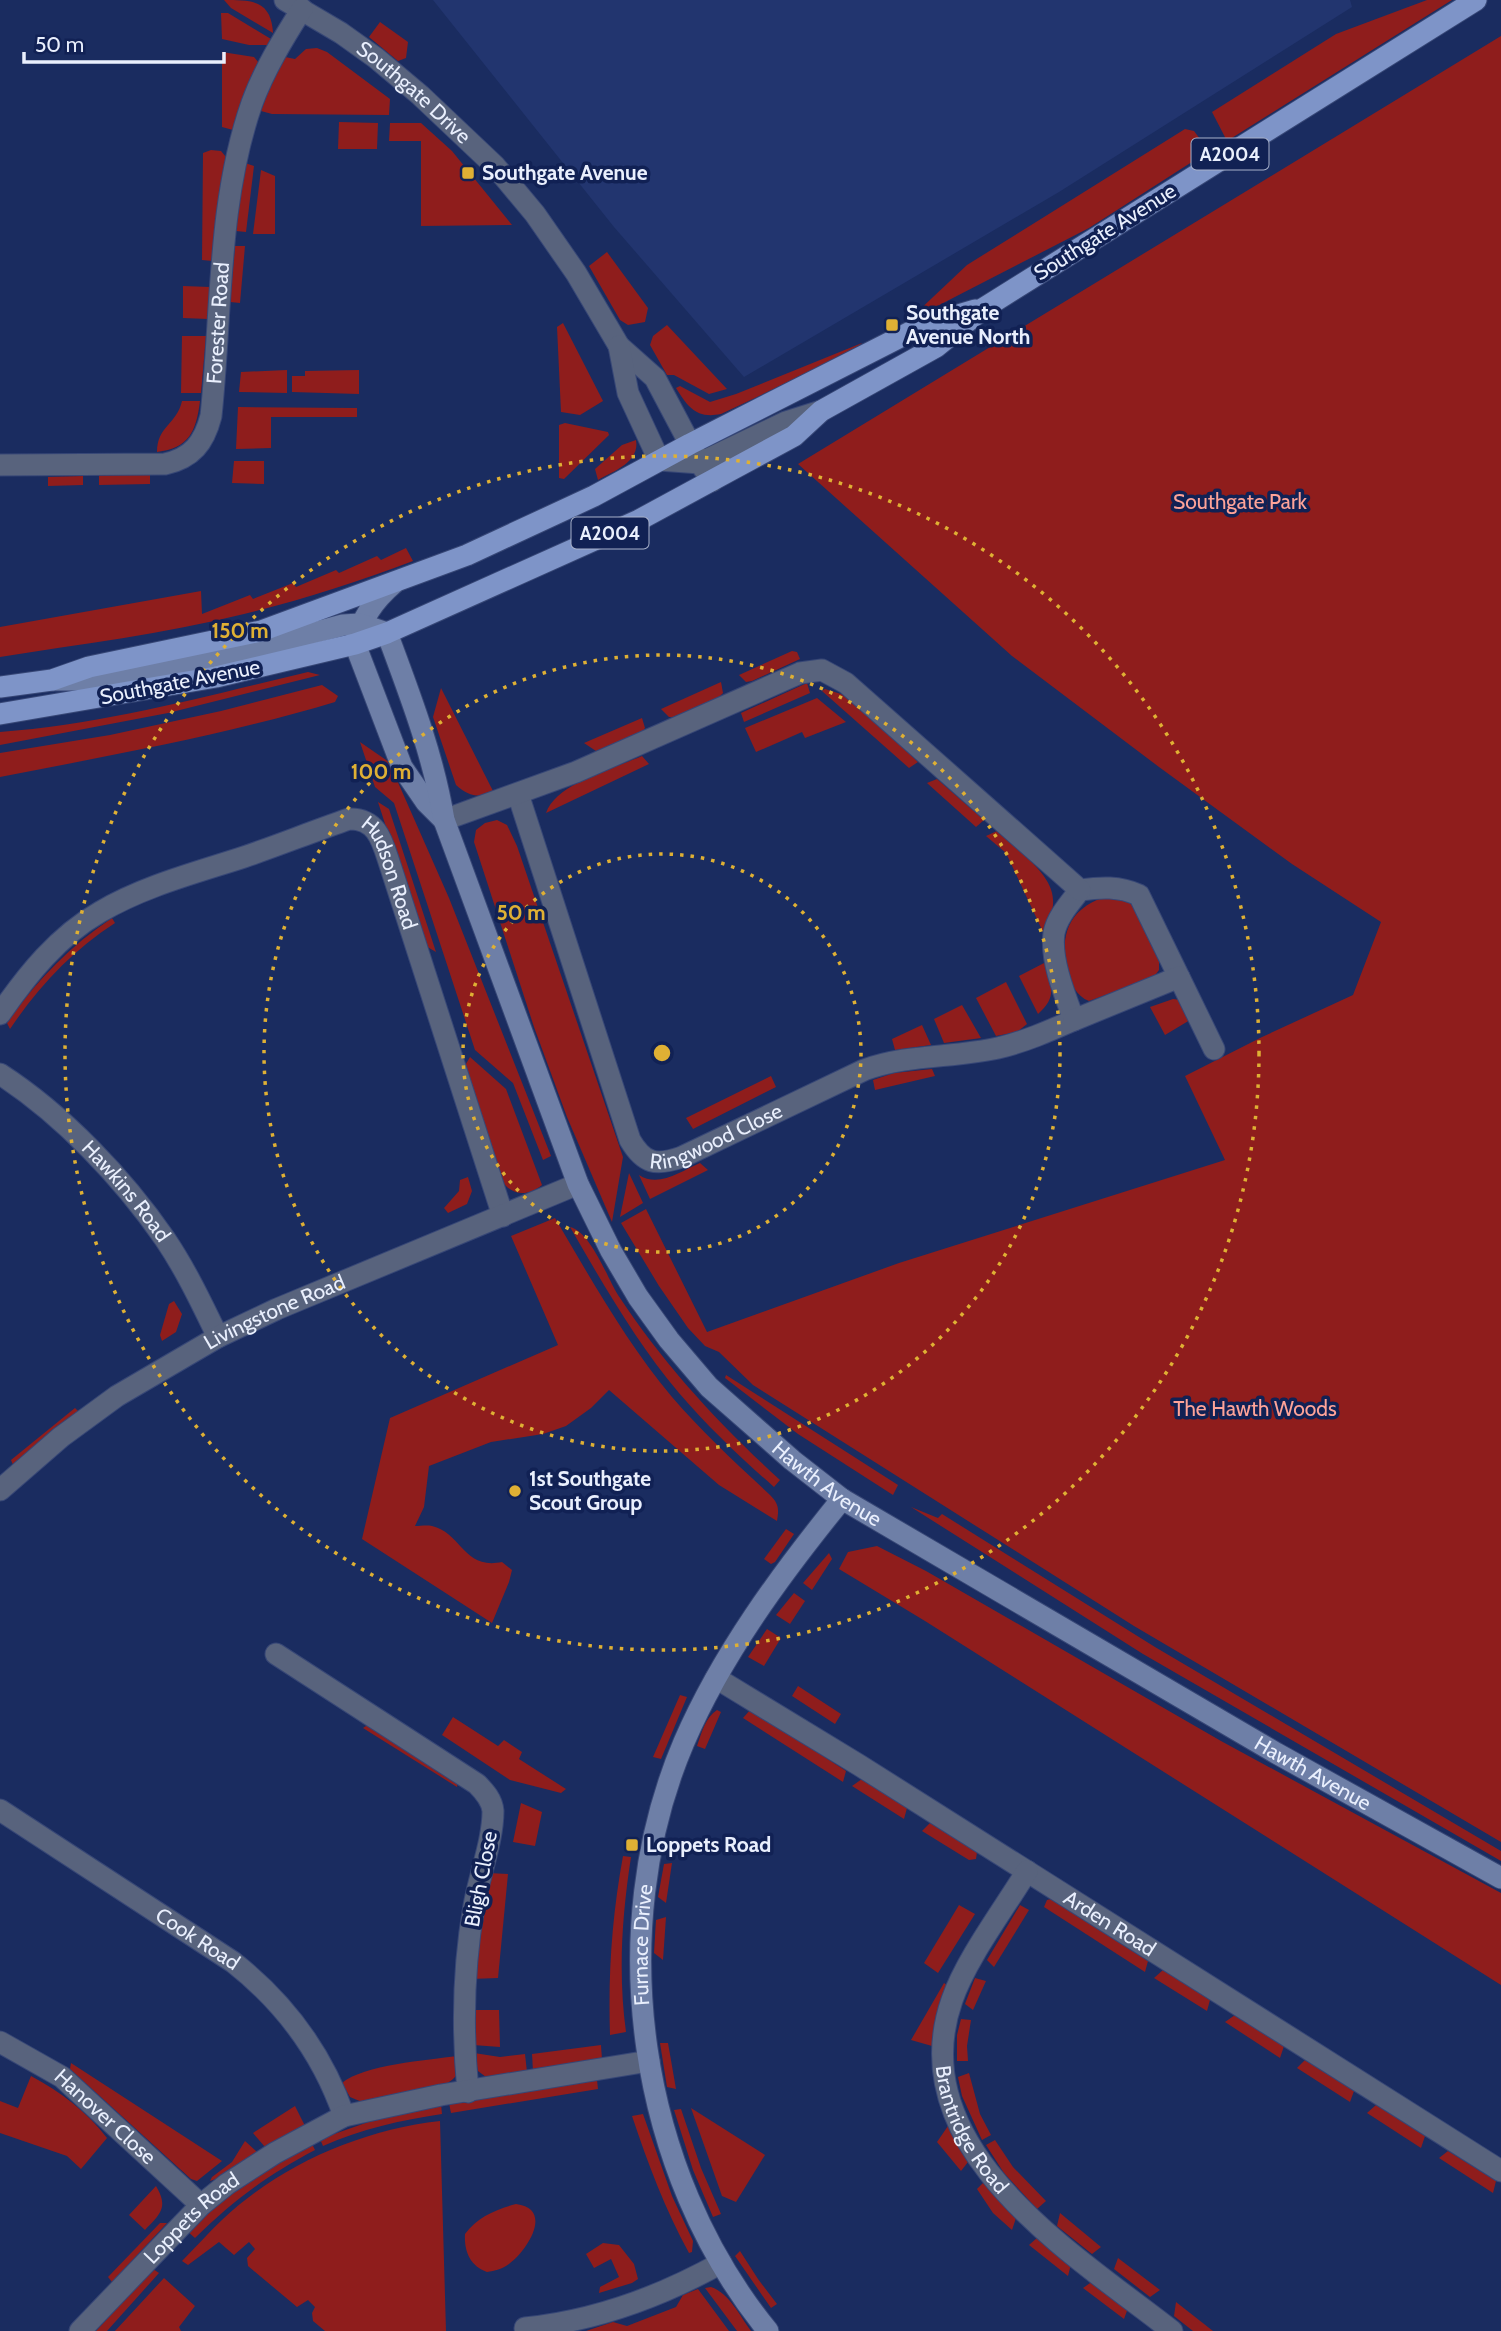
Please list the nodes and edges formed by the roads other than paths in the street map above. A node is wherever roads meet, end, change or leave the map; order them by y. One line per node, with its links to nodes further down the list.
1 (1475, 0): 3 (main road, Southgate Avenue / A2004)
2 (293, 4): 4 (street, Southgate Drive); 7 (street, Forester Road)
3 (984, 308): 5 (main road, Southgate Avenue / A2004); 8 (main road, Southgate Avenue / A2004)
4 (619, 346): 5 (street, Southgate Drive); 6 (street, Southgate Drive)
5 (690, 444): 6 (main road, Southgate Avenue / A2004); 8 (street, Southgate Drive)
6 (659, 460): 8 (street); 9 (main road, Southgate Avenue / A2004)
7 (0, 466)
8 (706, 472): 10 (main road, Southgate Avenue / A2004)
9 (395, 583): 11 (street); 12 (main road, Southgate Avenue / A2004)
10 (387, 633): 11 (main road, Southgate Avenue / A2004); 16 (street, Hawth Avenue)
11 (357, 634): 12 (street); 14 (main road, Southgate Avenue / A2004); 16 (street, Hawth Avenue)
12 (52, 680): 13 (main road, Southgate Avenue / A2004)
13 (0, 688)
14 (0, 714)
15 (518, 794): 16 (street); 17 (street); 20 (street, Ringwood Close)
16 (444, 820): 23 (street, Hawth Avenue)
17 (1080, 890): 18 (street); 20 (street)
18 (1179, 977): 20 (street, Ringwood Close); 21 (street)
19 (0, 1014): 24 (street, Hudson Road)
20 (1074, 1020)
21 (1213, 1049)
22 (0, 1074): 25 (street, Hawkins Road)
23 (578, 1184): 24 (street, Livingstone Road); 27 (street, Hawth Avenue)
24 (503, 1216): 25 (street, Livingstone Road)
25 (218, 1337): 26 (street, Livingstone Road)
26 (0, 1490)
27 (842, 1499): 29 (street, Furnace Drive); 32 (street, Hawth Avenue)
28 (276, 1654): 35 (street, Bligh Close)
29 (716, 1678): 31 (street, Arden Road); 34 (street, Furnace Drive)
30 (0, 1810): 36 (street, Cook Road)
31 (1027, 1871): 37 (street, Arden Road); 43 (street, Brantridge Road)
32 (1501, 1878)
33 (0, 2042): 38 (street, Hanover Close)
34 (649, 2062): 35 (street, Loppets Road); 39 (street, Furnace Drive)
35 (468, 2092): 36 (street, Loppets Road)
36 (344, 2116): 38 (street, Loppets Road)
37 (1501, 2171)
38 (201, 2206): 41 (street, Loppets Road)
39 (720, 2263): 40 (street); 42 (street, Furnace Drive)
40 (525, 2328)
41 (80, 2331)
42 (768, 2331)
43 (1172, 2331)

